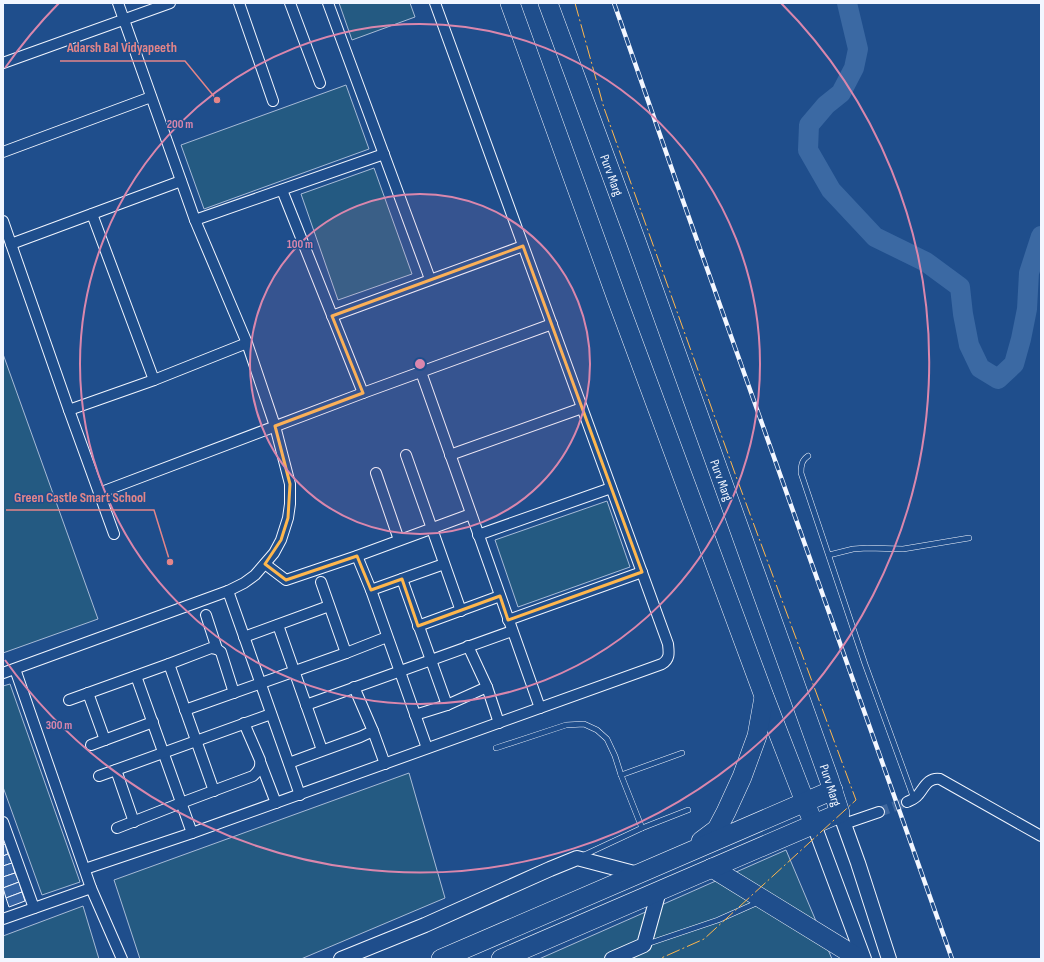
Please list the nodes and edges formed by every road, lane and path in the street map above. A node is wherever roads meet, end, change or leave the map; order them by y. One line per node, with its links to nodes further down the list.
1 (118, 3): 9 (street)
2 (170, 3): 9 (street)
3 (239, 3): 13 (street)
4 (290, 3): 11 (street)
5 (328, 3): 15 (street)
6 (435, 3): 22 (street)
7 (510, 3): 79 (highway)
8 (548, 3): 105 (highway, Purv Marg)
9 (124, 19): 10 (street); 12 (street)
10 (3, 63)
11 (320, 83)
12 (151, 97): 14 (street); 16 (street)
13 (273, 101)
14 (3, 152)
15 (384, 154): 17 (street); 23 (street)
16 (181, 181): 18 (street); 19 (street)
17 (282, 190): 19 (street); 24 (street)
18 (92, 214): 21 (street); 28 (street)
19 (195, 220): 26 (street)
20 (3, 222): 21 (street)
21 (11, 244): 31 (street)
22 (523, 246): 23 (street); 25 (street)
23 (430, 279): 24 (street)
24 (332, 316): 29 (street)
25 (552, 324): 27 (street); 30 (street)
26 (247, 343): 28 (street); 32 (street)
27 (421, 372): 29 (street); 34 (street)
28 (154, 380): 31 (street)
29 (363, 393): 32 (street)
30 (582, 408): 34 (street); 37 (street)
31 (69, 410): 38 (street)
32 (275, 426): 38 (street); 47 (street)
33 (406, 455): 40 (street)
34 (450, 455): 39 (street)
35 (808, 456): 46 (lane)
36 (376, 473): 44 (street)
37 (611, 488): 42 (street); 49 (street)
38 (99, 493): 41 (street)
39 (471, 514): 40 (street); 42 (street)
40 (432, 528): 44 (street); 48 (street)
41 (114, 534)
42 (478, 535): 54 (street)
43 (969, 538): 46 (lane)
44 (400, 540): 45 (street)
45 (357, 556): 47 (street); 52 (street)
46 (829, 556): 108 (lane)
47 (265, 564): 53 (street)
48 (444, 564): 50 (street); 56 (street)
49 (642, 572): 58 (street); 83 (street)
50 (402, 579): 52 (street); 60 (street)
51 (321, 582): 55 (street)
52 (370, 590): 63 (street)
53 (228, 591): 62 (street); 69 (street)
54 (500, 596): 56 (street); 58 (street)
55 (329, 606): 59 (street); 66 (street)
56 (461, 611): 60 (street)
57 (206, 614): 65 (street)
58 (508, 620): 61 (street)
59 (278, 625): 62 (street); 71 (street)
60 (418, 626): 67 (street)
61 (512, 630): 64 (street); 83 (street)
62 (244, 637): 74 (street)
63 (387, 637): 66 (street); 70 (street)
64 (468, 646): 67 (street); 75 (street)
65 (217, 649): 68 (street); 78 (street)
66 (346, 653): 71 (street)
67 (431, 660): 70 (street); 81 (street)
68 (169, 664): 73 (street); 84 (street)
69 (14, 669): 72 (street); 125 (street)
70 (399, 670): 76 (street); 86 (street)
71 (294, 671): 74 (street); 82 (street)
72 (3, 673)
73 (136, 676): 77 (street); 87 (street)
74 (260, 683): 78 (street); 85 (street)
75 (487, 687): 81 (street); 88 (street)
76 (354, 688): 82 (street); 90 (street)
77 (88, 693): 80 (street); 91 (street)
78 (234, 693): 84 (street)
79 (764, 696): 111 (highway); 122 (highway)
80 (69, 700)
81 (447, 704): 86 (street)
82 (306, 705): 96 (street)
83 (540, 708): 88 (street)
84 (185, 710): 92 (street)
85 (271, 714): 89 (street); 99 (street)
86 (415, 715): 94 (street)
87 (153, 722): 91 (street); 97 (street)
88 (499, 723): 94 (street)
89 (244, 724): 92 (street); 100 (street)
90 (373, 731): 96 (street); 101 (street)
91 (105, 740): 93 (street)
92 (196, 741): 97 (street); 106 (street)
93 (91, 745)
94 (427, 748): 101 (street)
95 (496, 748): 103 (lane)
96 (322, 750): 99 (street)
97 (164, 752): 102 (street); 109 (street)
98 (682, 753): 103 (lane)
99 (289, 763): 107 (street)
100 (261, 764): 106 (street); 110 (street)
101 (385, 764): 107 (street)
102 (116, 770): 104 (street); 116 (street)
103 (621, 775): 119 (lane)
104 (99, 776)
105 (833, 790): 111 (highway); 114 (highway, Purv Marg)
106 (214, 791): 109 (street)
107 (300, 795): 110 (street)
108 (910, 801): 121 (street)
109 (181, 803): 116 (street); 120 (street)
110 (276, 803): 120 (street)
111 (804, 803): 117 (highway); 122 (highway)
112 (688, 810): 119 (lane)
113 (879, 812): 114 (street)
114 (842, 819): 117 (highway); 140 (street, Purv Marg)
115 (3, 822): 130 (street)
116 (134, 822): 118 (street)
117 (814, 825): 124 (highway); 139 (street)
118 (117, 828)
119 (642, 828): 123 (lane)
120 (192, 833): 125 (street)
121 (1041, 836)
122 (682, 855): 126 (highway)
123 (577, 858): 126 (street); 134 (street)
124 (712, 868): 128 (highway); 129 (highway)
125 (85, 869): 127 (street)
126 (638, 874): 135 (highway)
127 (91, 888): 130 (street); 133 (street)
128 (659, 891): 132 (street); 136 (highway)
129 (760, 898): 132 (lane); 138 (highway)
130 (34, 908): 131 (street)
131 (3, 919)
132 (644, 945): 137 (street)
133 (122, 959)
134 (341, 959)
135 (442, 959)
136 (501, 959)
137 (612, 959)
138 (860, 959)
139 (864, 959)
140 (889, 959)

